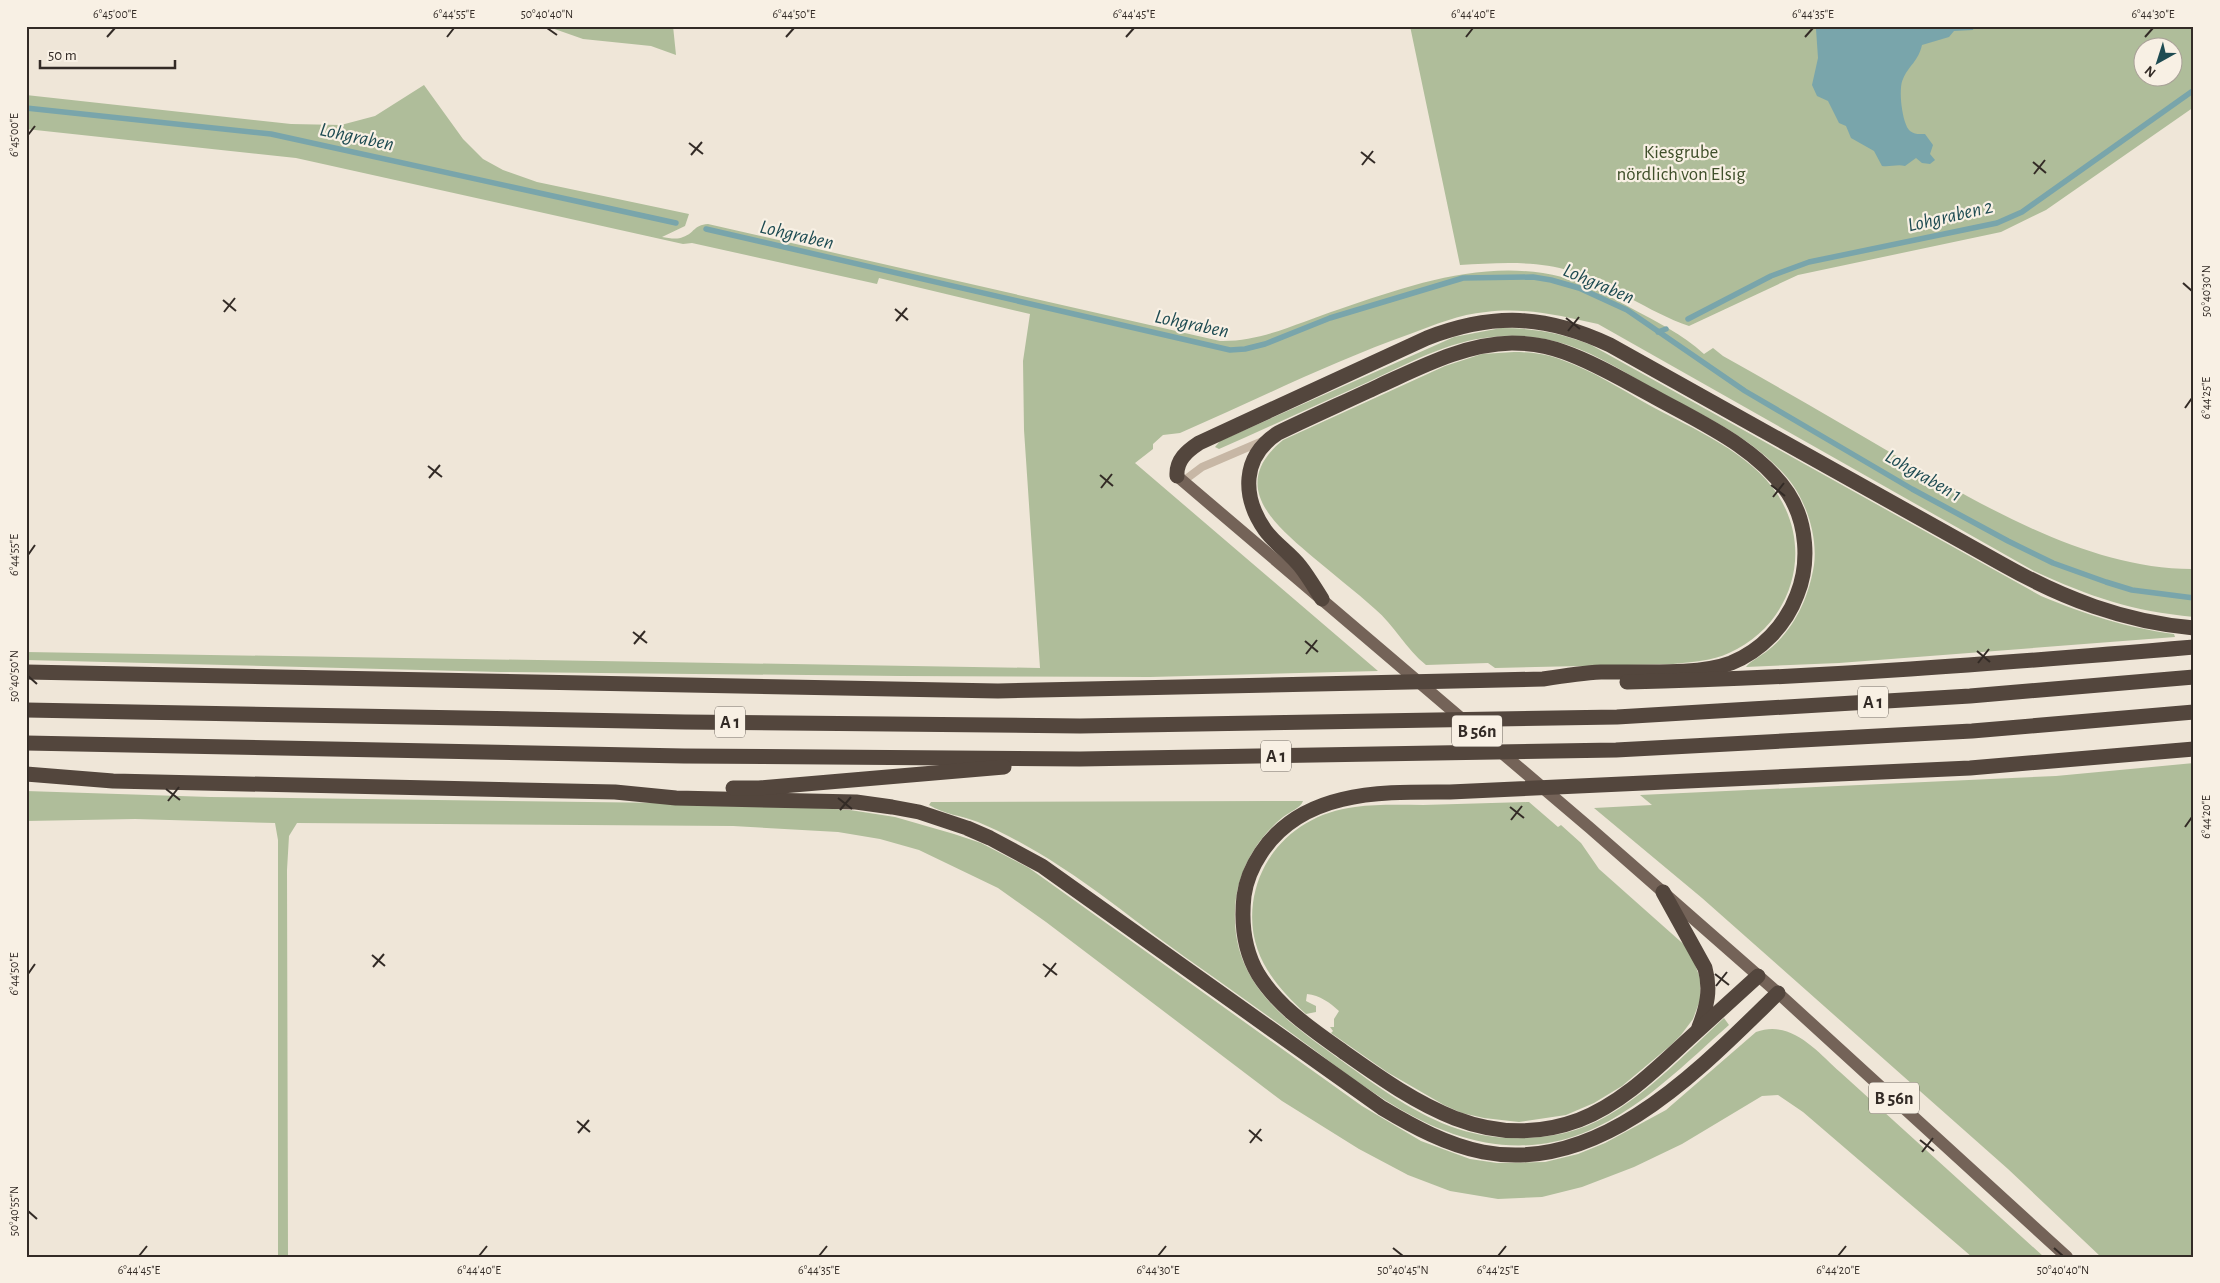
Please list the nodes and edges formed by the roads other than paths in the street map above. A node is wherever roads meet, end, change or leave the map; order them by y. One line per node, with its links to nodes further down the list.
1 (1268, 440): 2 (lane); 3 (highway); 8 (highway)
2 (1180, 479): 3 (main road, B 56n); 4 (highway)
3 (1322, 598): 18 (main road, B 56n)
4 (2194, 628)
5 (2194, 647): 8 (highway)
6 (26, 672): 8 (highway)
7 (2194, 676): 9 (highway, A 1)
8 (1543, 678)
9 (26, 710)
10 (2194, 712): 13 (highway, A 1)
11 (26, 743): 13 (highway, A 1)
12 (2194, 749): 21 (highway)
13 (1080, 759): 17 (highway)
14 (26, 774): 15 (highway)
15 (113, 781): 16 (highway); 17 (highway)
16 (26, 784)
17 (615, 792): 20 (highway)
18 (1663, 892): 19 (main road, B 56n); 21 (highway)
19 (1758, 976): 20 (main road, B 56n); 21 (highway)
20 (1778, 993): 22 (main road, B 56n)
21 (1698, 1030)
22 (2067, 1257)

